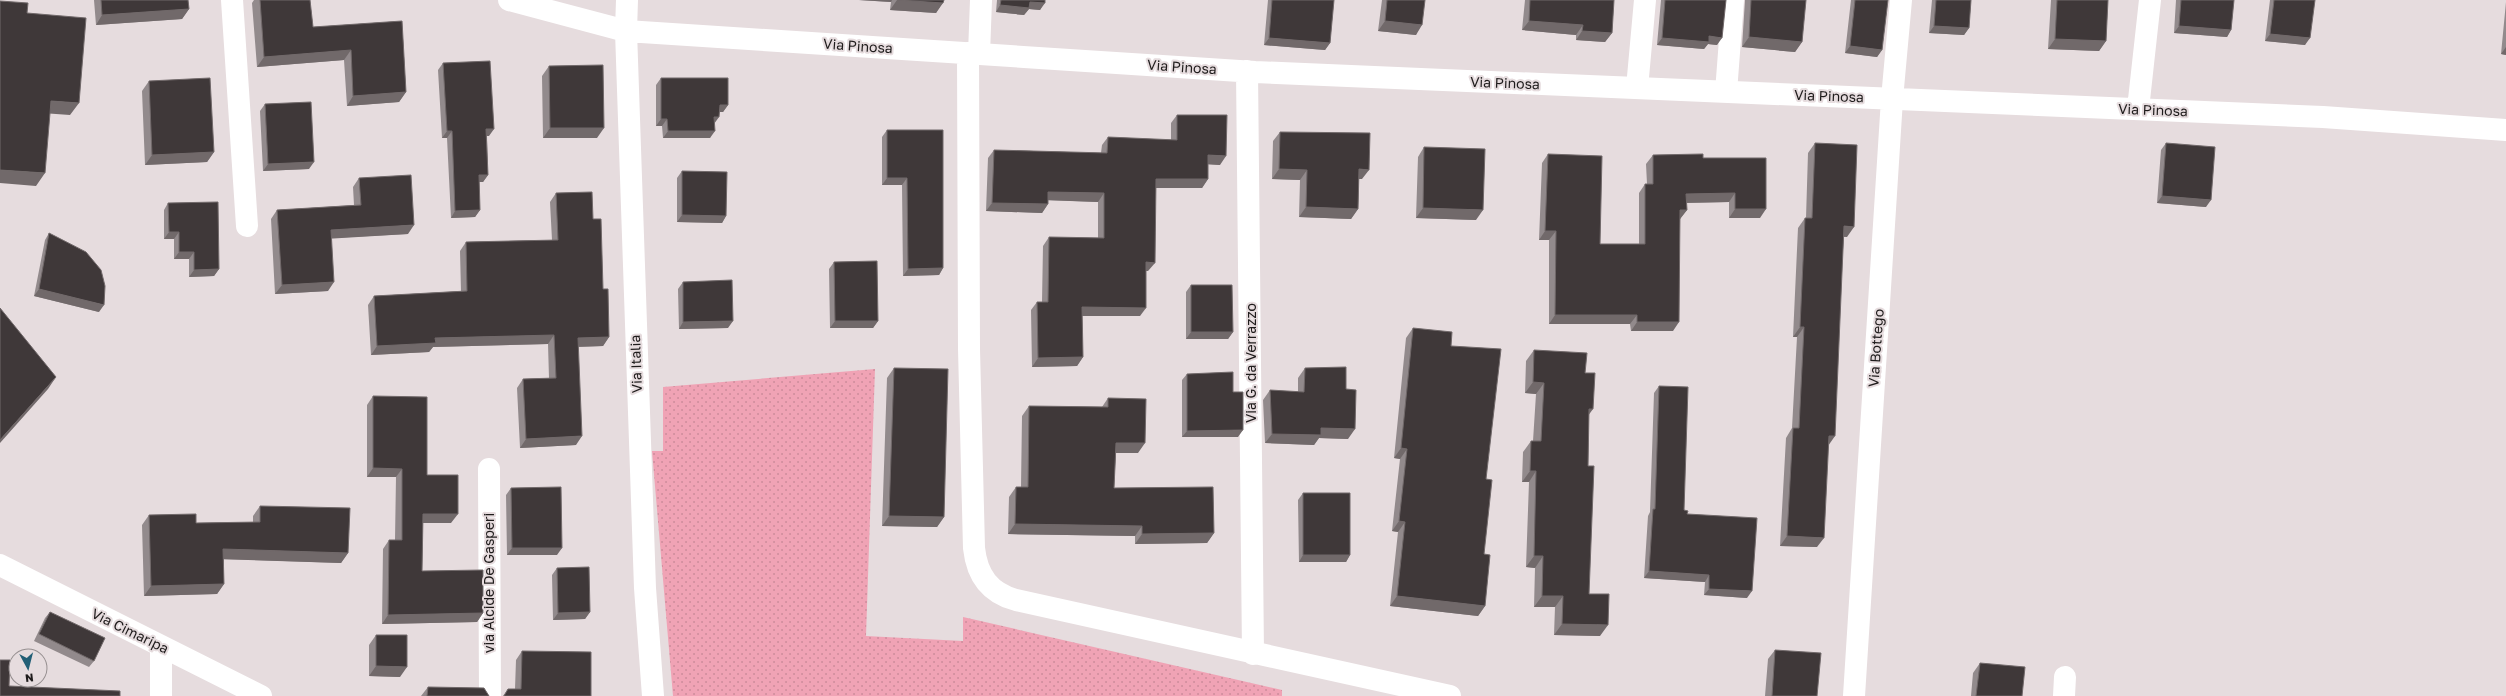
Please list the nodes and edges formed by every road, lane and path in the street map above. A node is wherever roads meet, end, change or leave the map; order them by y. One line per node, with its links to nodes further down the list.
1 (232, 0): 17 (street)
2 (509, 0): 9 (street, Via Pinosa)
3 (627, 0): 9 (street, Via Italia)
4 (981, 0): 10 (street)
5 (1645, 0): 12 (street)
6 (1733, 0): 13 (street)
7 (1901, 0): 14 (street, Via Bottego)
8 (2150, 0): 15 (street)
9 (626, 31): 10 (street, Via Pinosa); 25 (street, Via Italia)
10 (973, 54): 11 (street, Via Pinosa); 21 (street)
11 (1247, 71): 12 (street, Via Pinosa); 21 (street, Via G. da Verrazzo)
12 (1637, 88): 13 (street, Via Pinosa)
13 (1726, 92): 14 (street, Via Pinosa)
14 (1892, 99): 15 (street, Via Pinosa); 27 (street, Via Bottego)
15 (2138, 109): 16 (street, Via Pinosa)
16 (2506, 130)
17 (248, 226)
18 (489, 469): 24 (street, via Alcide De Gasperi)
19 (0, 565): 20 (street, Via Cimaripa)
20 (161, 646): 22 (street); 23 (street, Via Cimaripa)
21 (1253, 654): 26 (street)
22 (161, 696)
23 (261, 696)
24 (490, 696)
25 (652, 696)
26 (1450, 696)
27 (1854, 696)

